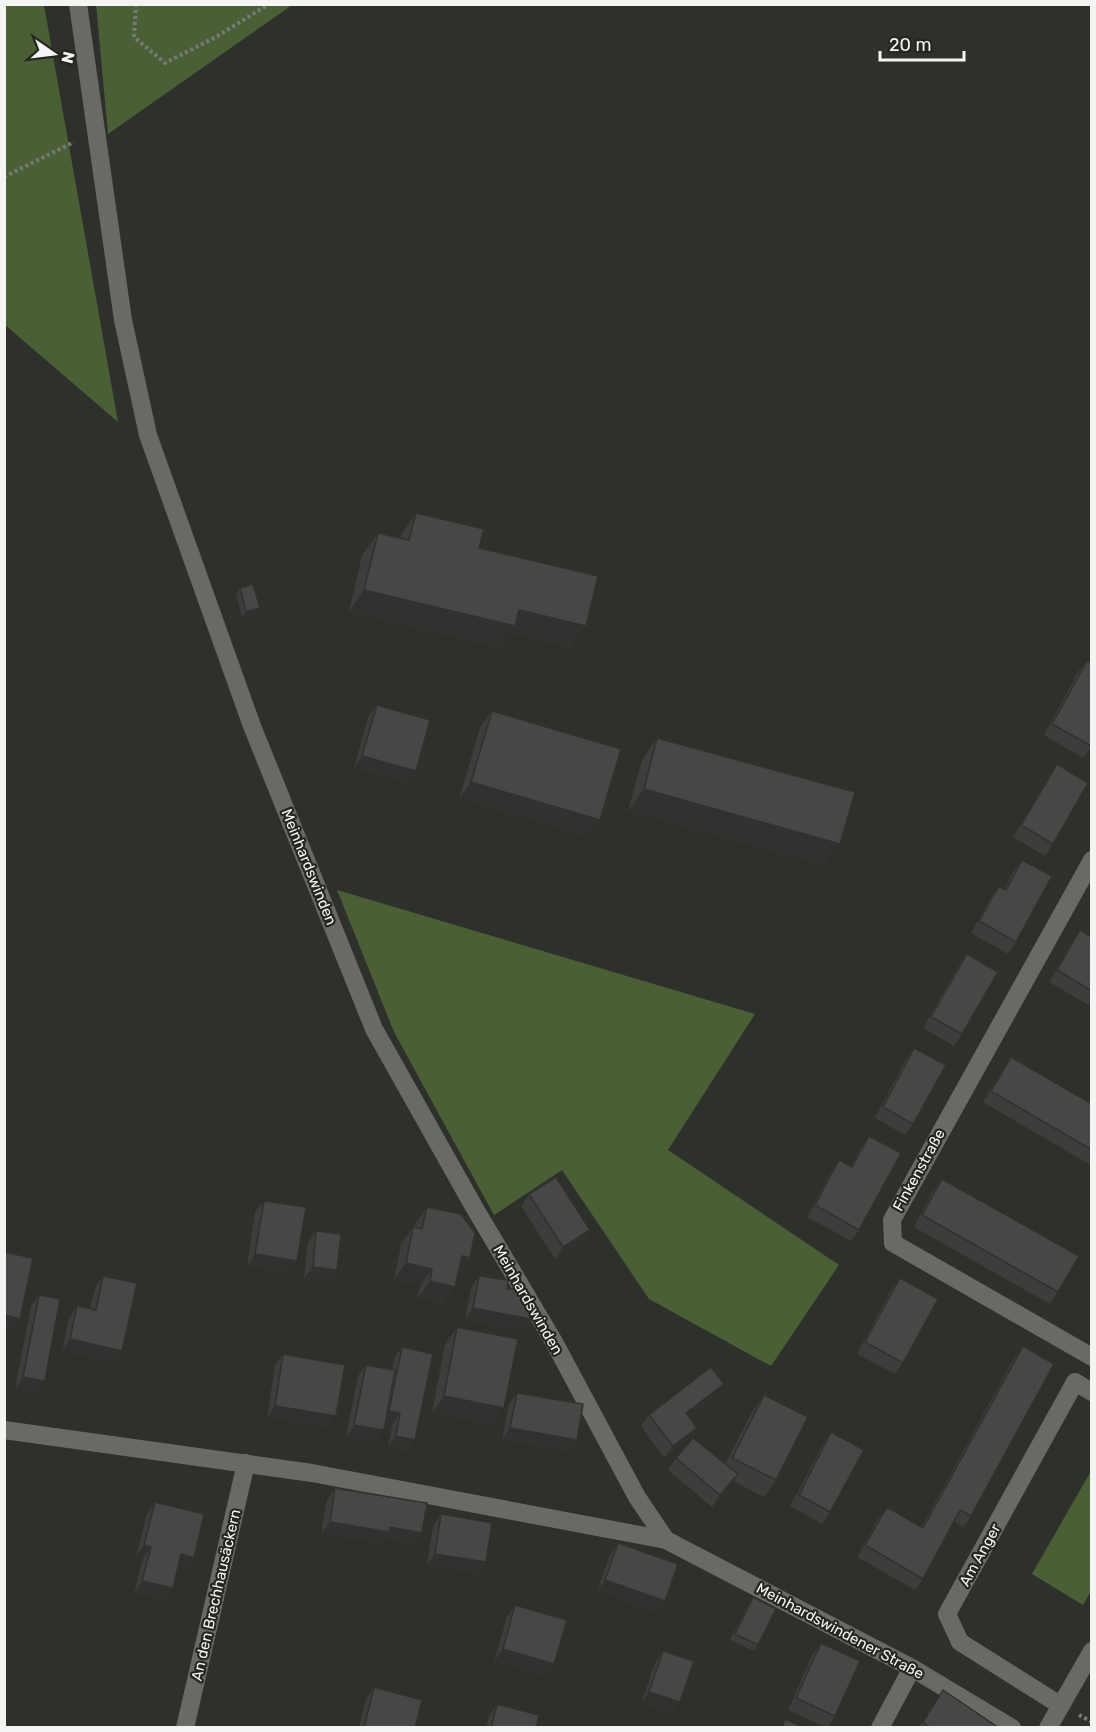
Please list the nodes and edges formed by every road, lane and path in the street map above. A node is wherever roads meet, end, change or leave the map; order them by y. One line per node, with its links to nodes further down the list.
1 (78, 4): 4 (street, Meinhardswinden)
2 (136, 4): 3 (path)
3 (268, 4)
4 (96, 130): 5 (path); 11 (street, Meinhardswinden)
5 (4, 177)
6 (1089, 871): 7 (street, Finkenstraße)
7 (1075, 1382): 8 (street); 14 (street, Am Anger)
8 (1092, 1392)
9 (4, 1430): 10 (street)
10 (246, 1463): 11 (street); 15 (street, An den Brechhausäckern)
11 (666, 1540): 13 (street, Meinhardswindener Straße)
12 (1092, 1651): 14 (street)
13 (912, 1668): 16 (street); 17 (street, Meinhardswindener Straße)
14 (1060, 1705): 18 (street)
15 (185, 1728)
16 (880, 1728)
17 (1012, 1728)
18 (1048, 1728)

